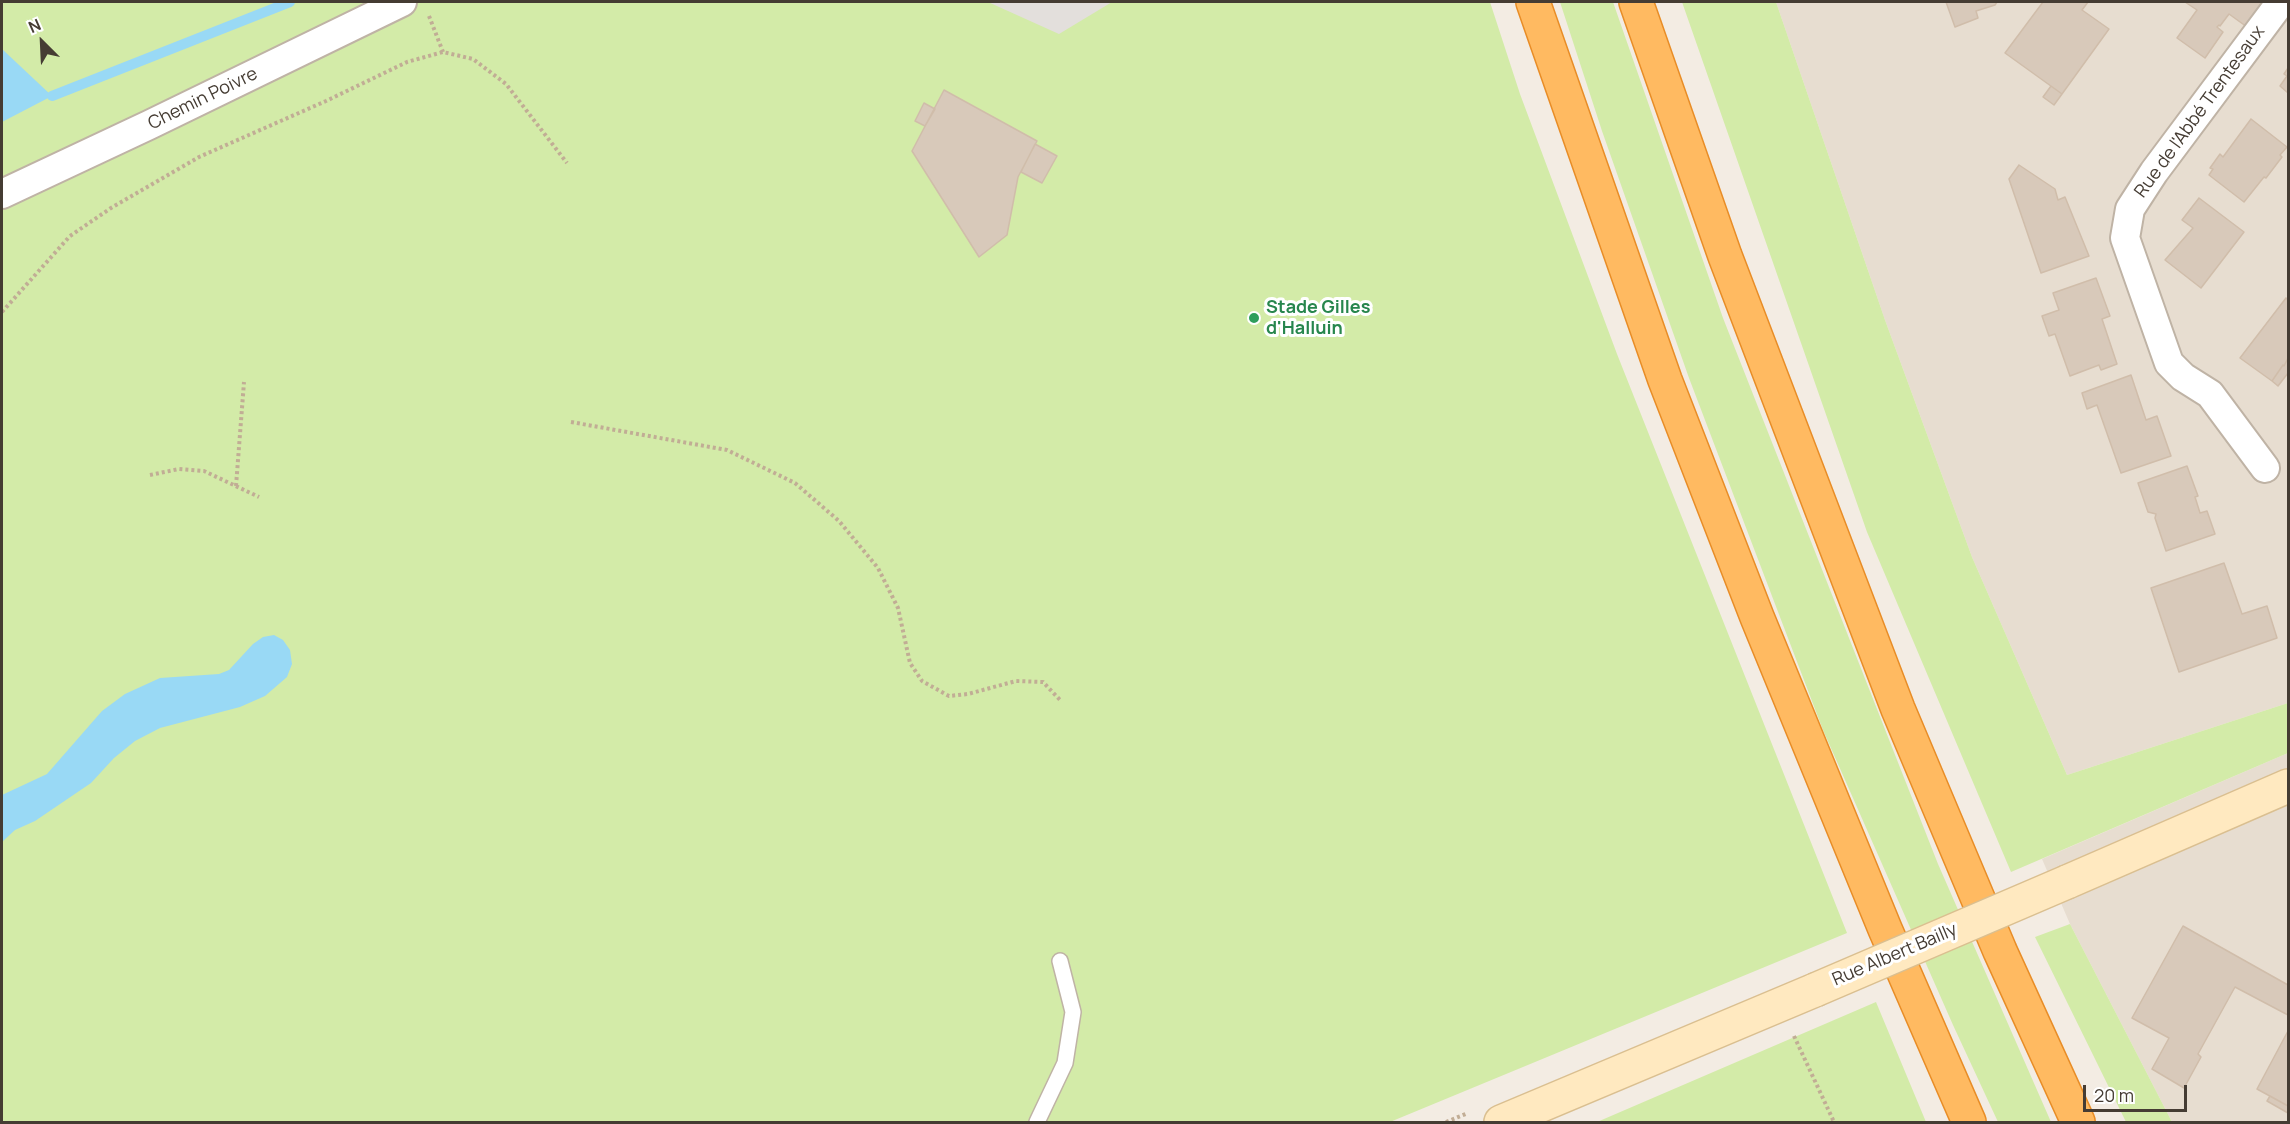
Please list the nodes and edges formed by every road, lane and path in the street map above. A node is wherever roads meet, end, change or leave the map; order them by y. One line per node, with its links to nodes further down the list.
1 (1533, 2): 19 (highway)
2 (1636, 2): 23 (highway)
3 (2281, 2): 11 (street, Rue de l'Abbé Trentesaux)
4 (415, 7): 5 (path); 7 (street, Chemin Poivre)
5 (442, 52): 6 (path); 8 (path)
6 (567, 163)
7 (2, 194)
8 (2, 312)
9 (244, 382): 13 (path)
10 (571, 422): 15 (path)
11 (2265, 468)
12 (150, 475): 13 (path)
13 (236, 486): 14 (path)
14 (259, 498)
15 (1061, 701)
16 (2289, 786): 21 (main road, Rue Albert Bailly, bridge)
17 (1060, 961): 20 (lane)
18 (1792, 1032): 22 (path)
19 (1965, 1114)
20 (1037, 1122)
21 (1501, 1122)
22 (1834, 1122)
23 (2078, 1122)

